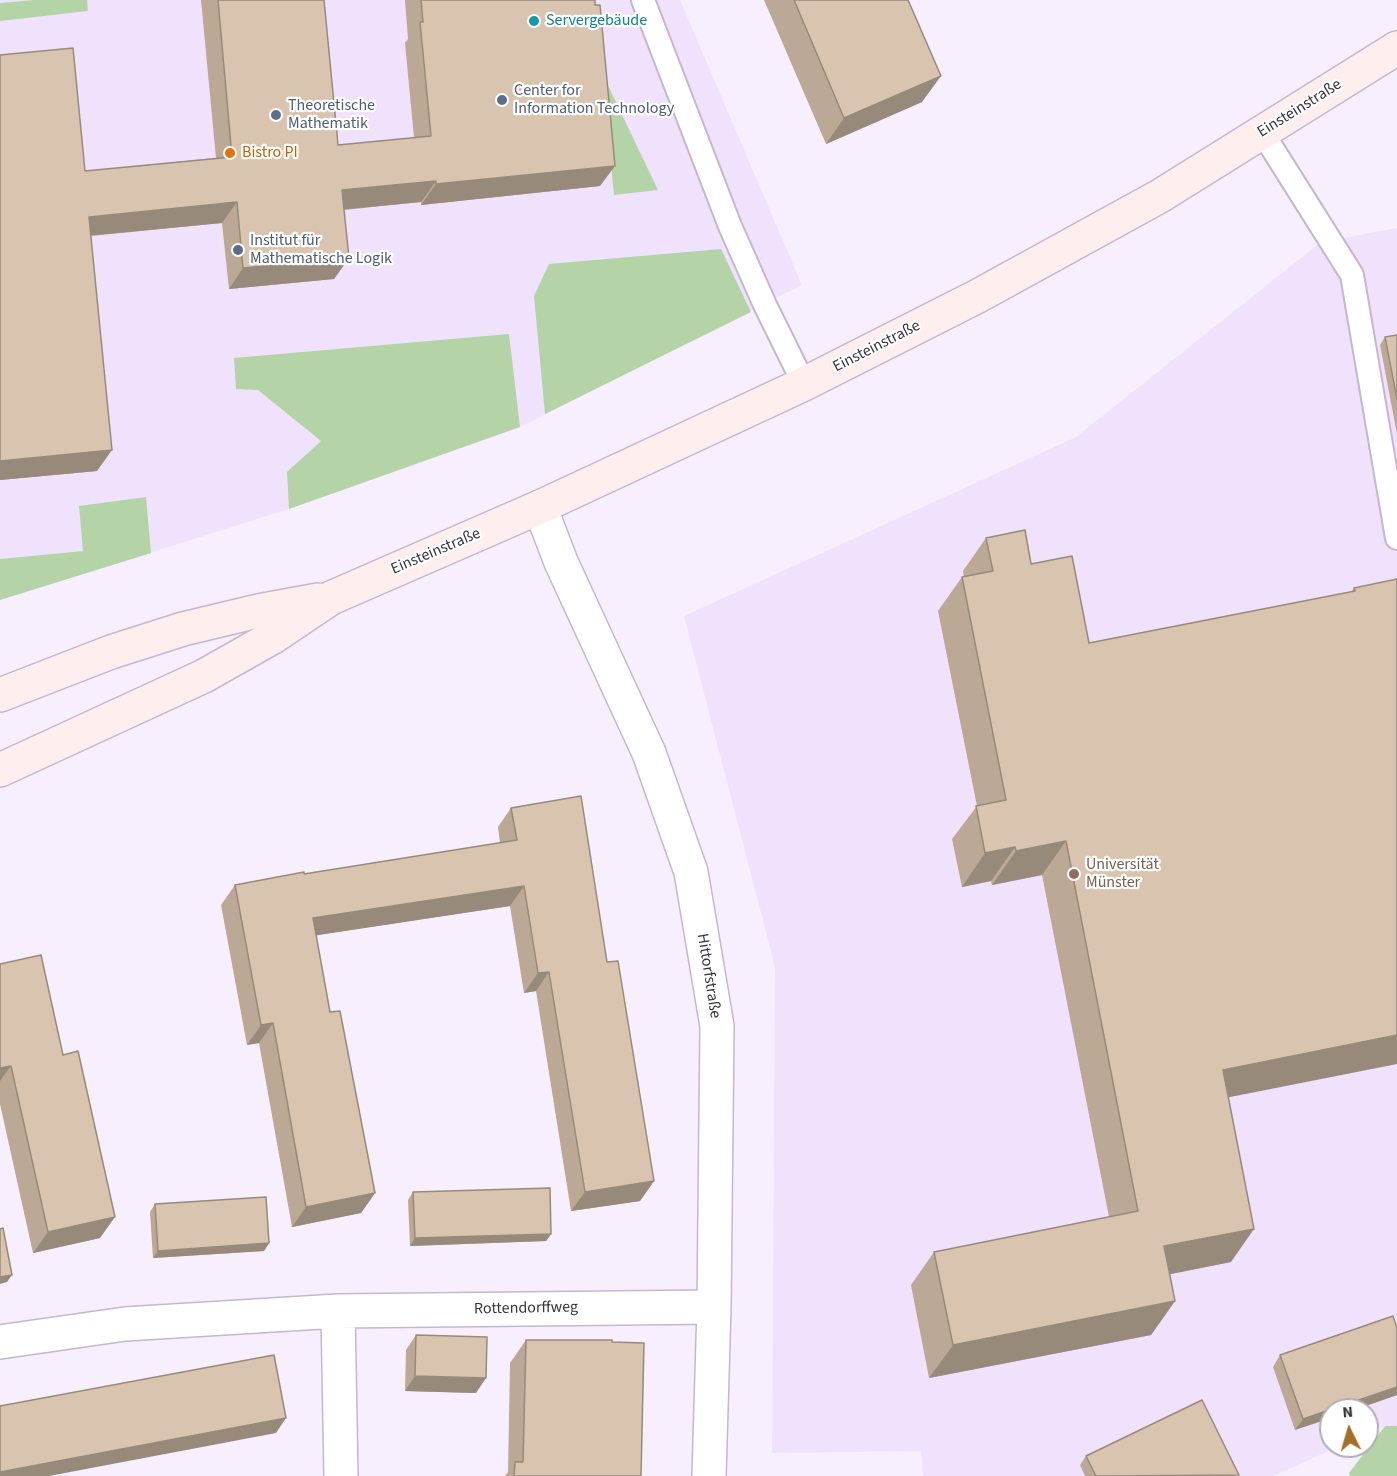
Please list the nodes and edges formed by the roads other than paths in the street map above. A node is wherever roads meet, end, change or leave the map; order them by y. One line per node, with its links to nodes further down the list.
1 (643, 0): 4 (lane)
2 (1397, 48): 3 (main road, Einsteinstraße)
3 (1262, 132): 4 (main road, Einsteinstraße); 6 (lane)
4 (804, 384): 5 (main road, Einsteinstraße)
5 (540, 507): 7 (main road, Einsteinstraße); 10 (street, Hittorfstraße)
6 (1397, 538)
7 (331, 598): 8 (main road, Einsteinstraße); 9 (main road, Einsteinstraße)
8 (0, 695)
9 (0, 770)
10 (714, 1307): 11 (street, Rottendorffweg); 14 (street, Hittorfstraße)
11 (338, 1311): 12 (street, Rottendorffweg); 13 (street)
12 (0, 1342)
13 (341, 1476)
14 (709, 1476)

